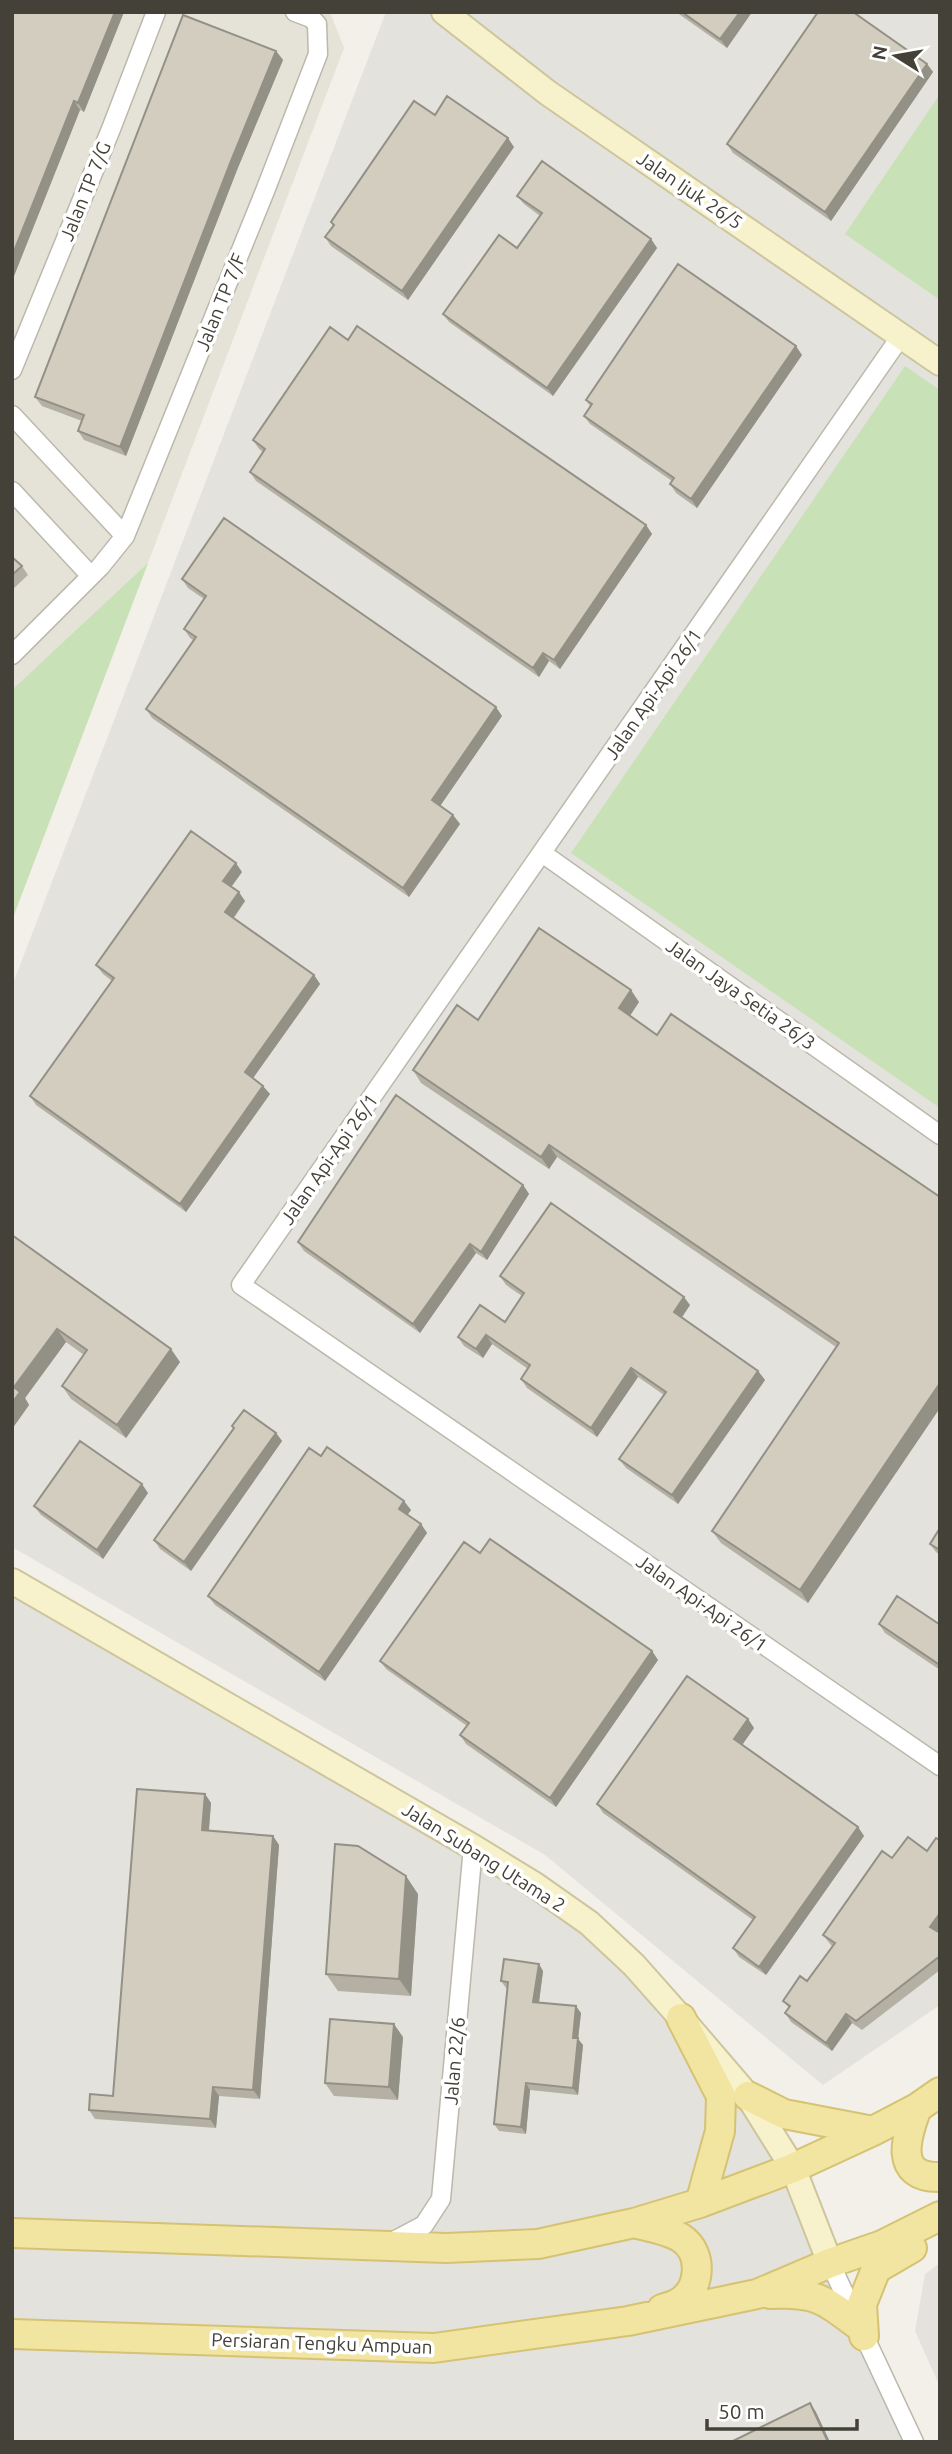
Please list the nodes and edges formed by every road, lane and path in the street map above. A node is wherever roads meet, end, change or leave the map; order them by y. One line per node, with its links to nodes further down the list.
1 (156, 12): 6 (street, Jalan TP 7/G)
2 (444, 12): 4 (main road, Jalan Ijuk 26/5)
3 (303, 15): 9 (street, Jalan TP 7/F)
4 (901, 336): 5 (main road, Jalan Ijuk 26/5); 12 (street, Jalan Api-Api 26/1)
5 (940, 363)
6 (12, 370)
7 (12, 415): 9 (street)
8 (12, 491): 10 (street)
9 (125, 536): 10 (street, Jalan TP 7/F)
10 (91, 576): 11 (street, Jalan TP 7/F)
11 (12, 655)
12 (542, 853): 13 (street, Jalan Jaya Setia 26/3); 15 (street, Jalan Api-Api 26/1)
13 (940, 1135)
14 (12, 1581): 16 (main road, Jalan Subang Utama 2)
15 (940, 1766)
16 (473, 1847): 17 (main road, Jalan Subang Utama 2); 29 (street, Jalan 22/6)
17 (681, 2018): 19 (main road, Jalan Subang Utama 2); 24 (main road)
18 (940, 2092): 20 (main road)
19 (748, 2096): 21 (main road); 22 (main road, Jalan Subang Utama 2)
20 (917, 2108): 21 (main road); 23 (main road)
21 (873, 2131): 22 (main road)
22 (793, 2168): 24 (main road); 30 (main road, Jalan Subang Utama 2)
23 (940, 2178)
24 (700, 2203): 26 (main road)
25 (940, 2216): 30 (main road, Persiaran Tengku Ampuan)
26 (634, 2223): 29 (main road); 32 (main road)
27 (940, 2223): 33 (main road)
28 (12, 2233): 29 (main road)
29 (384, 2246)
30 (830, 2263): 31 (main road, Persiaran Tengku Ampuan); 33 (street)
31 (757, 2294): 32 (main road, Persiaran Tengku Ampuan); 33 (main road)
32 (628, 2321): 34 (main road, Persiaran Tengku Ampuan)
33 (861, 2330): 35 (street)
34 (12, 2334)
35 (914, 2442)

